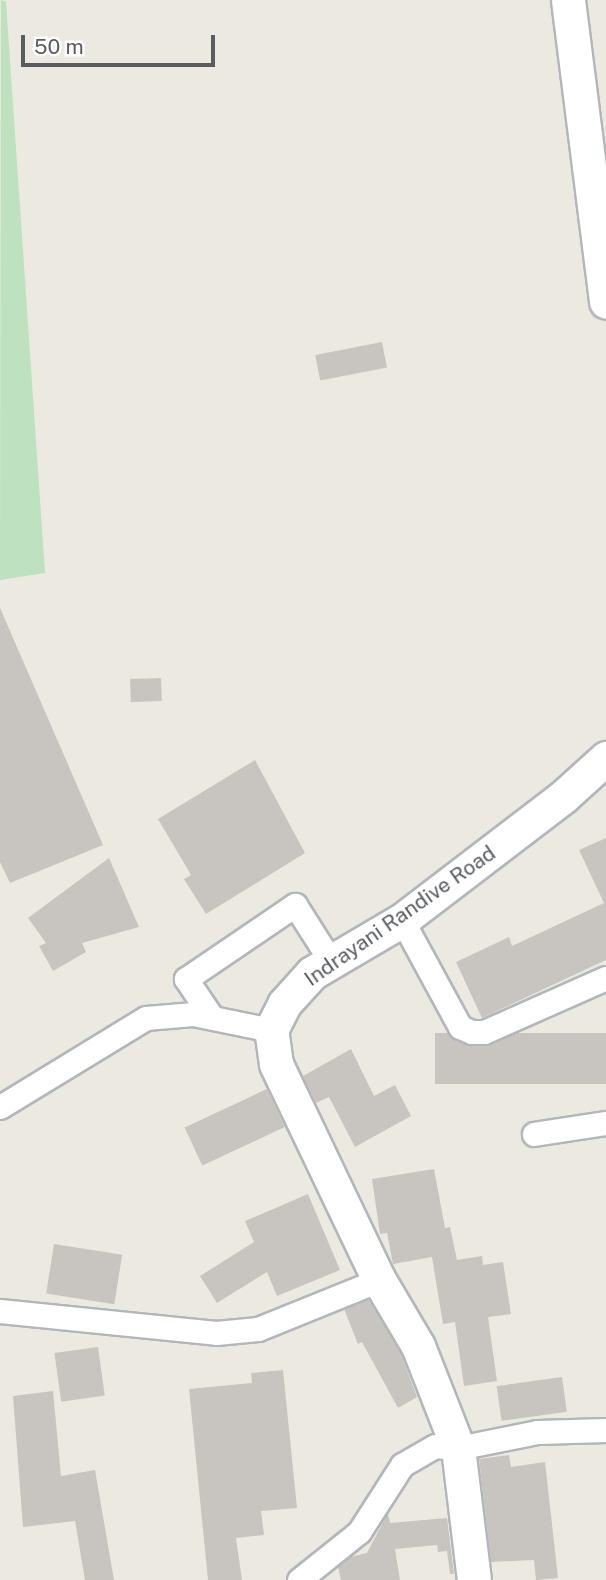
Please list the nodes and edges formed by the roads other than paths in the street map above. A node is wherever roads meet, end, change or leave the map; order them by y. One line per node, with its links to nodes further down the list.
1 (568, 0): 2 (street)
2 (606, 302)
3 (606, 758): 4 (street, Indrayani Randive Road)
4 (401, 920): 5 (street, Indrayani Randive Road); 6 (street)
5 (330, 960): 7 (street); 8 (street, Indrayani Randive Road)
6 (606, 978)
7 (211, 1016): 8 (street); 9 (street)
8 (271, 1030): 12 (street)
9 (0, 1107)
10 (606, 1123): 11 (street)
11 (534, 1134)
12 (379, 1280): 13 (street); 15 (street)
13 (0, 1311)
14 (606, 1430): 15 (street)
15 (458, 1448): 16 (street); 17 (street)
16 (299, 1580)
17 (474, 1580)

